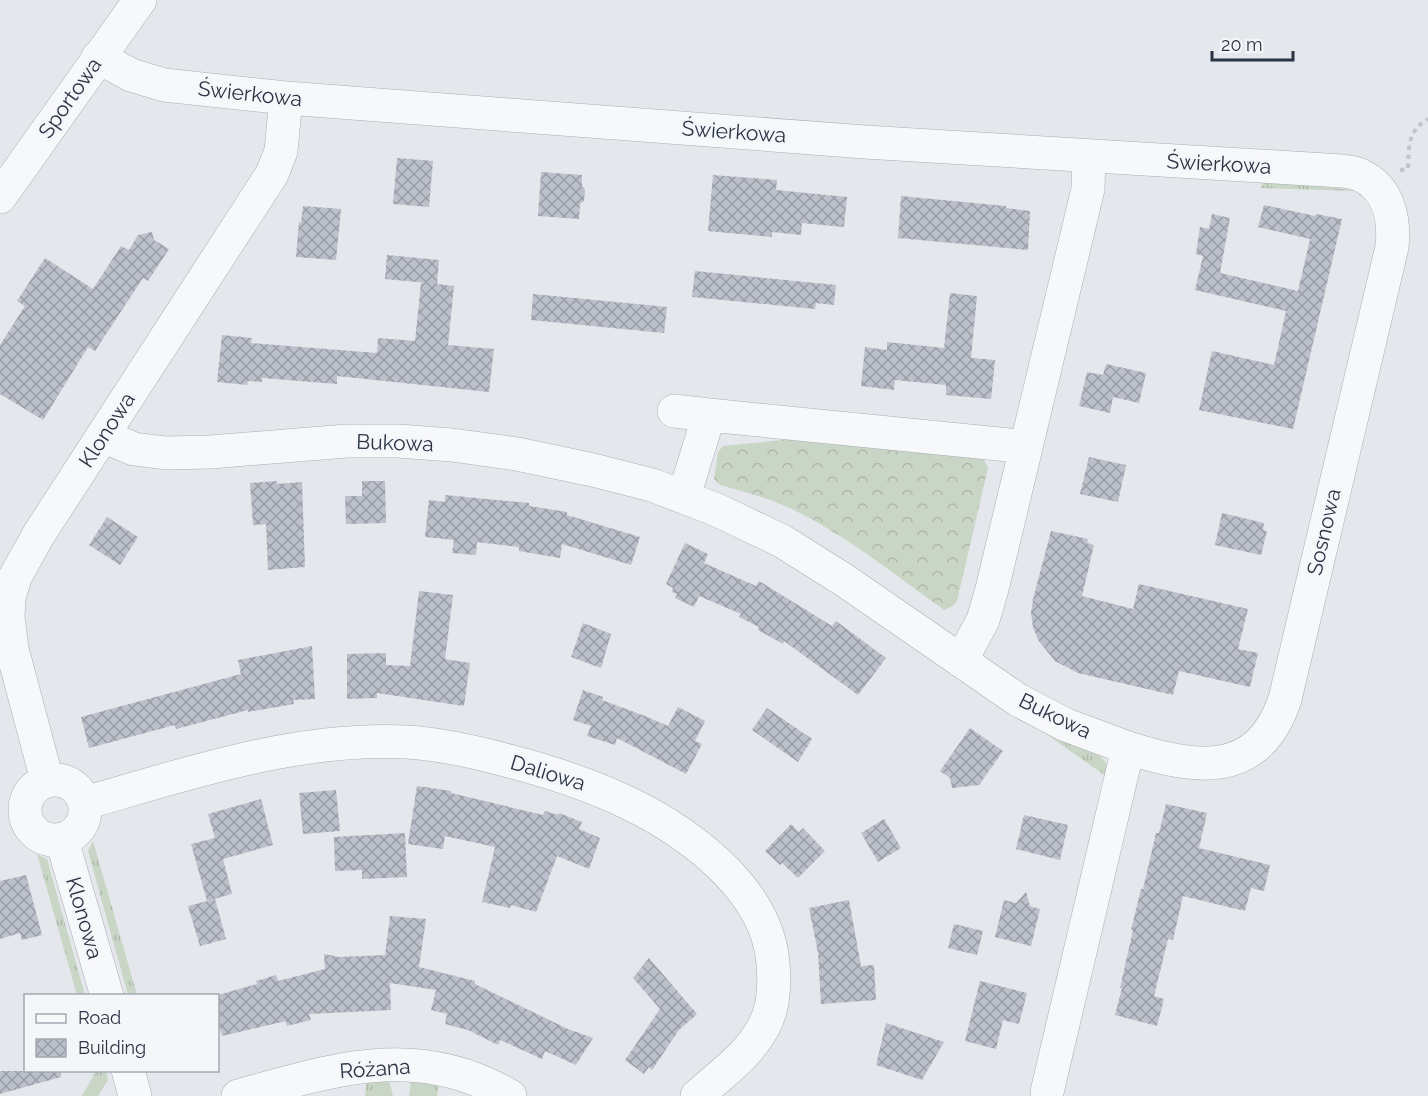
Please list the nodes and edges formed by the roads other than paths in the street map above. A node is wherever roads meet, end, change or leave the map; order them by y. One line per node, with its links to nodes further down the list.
1 (140, 0): 2 (street, Sportowa)
2 (98, 57): 3 (street, Świerkowa); 6 (street, Sportowa)
3 (286, 98): 4 (street, Świerkowa); 9 (street, Klonowa)
4 (1089, 156): 5 (street, Świerkowa); 10 (street)
5 (1374, 184): 13 (street, Sosnowa)
6 (0, 197)
7 (675, 411): 8 (street)
8 (709, 415): 10 (street); 11 (street)
9 (103, 436): 11 (street, Bukowa); 14 (street, Klonowa)
10 (1025, 449): 12 (street)
11 (684, 496): 12 (street, Bukowa)
12 (961, 661): 13 (street, Bukowa)
13 (1128, 747): 20 (street)
14 (47, 780): 15 (street); 16 (street)
15 (85, 803): 17 (street); 24 (street, Daliowa)
16 (13, 823): 17 (street)
17 (62, 840): 18 (street, Klonowa)
18 (106, 994)
19 (128, 1072): 21 (street)
20 (1047, 1092)
21 (135, 1096)
22 (238, 1096): 23 (street, Różana)
23 (510, 1096)
24 (697, 1096)

